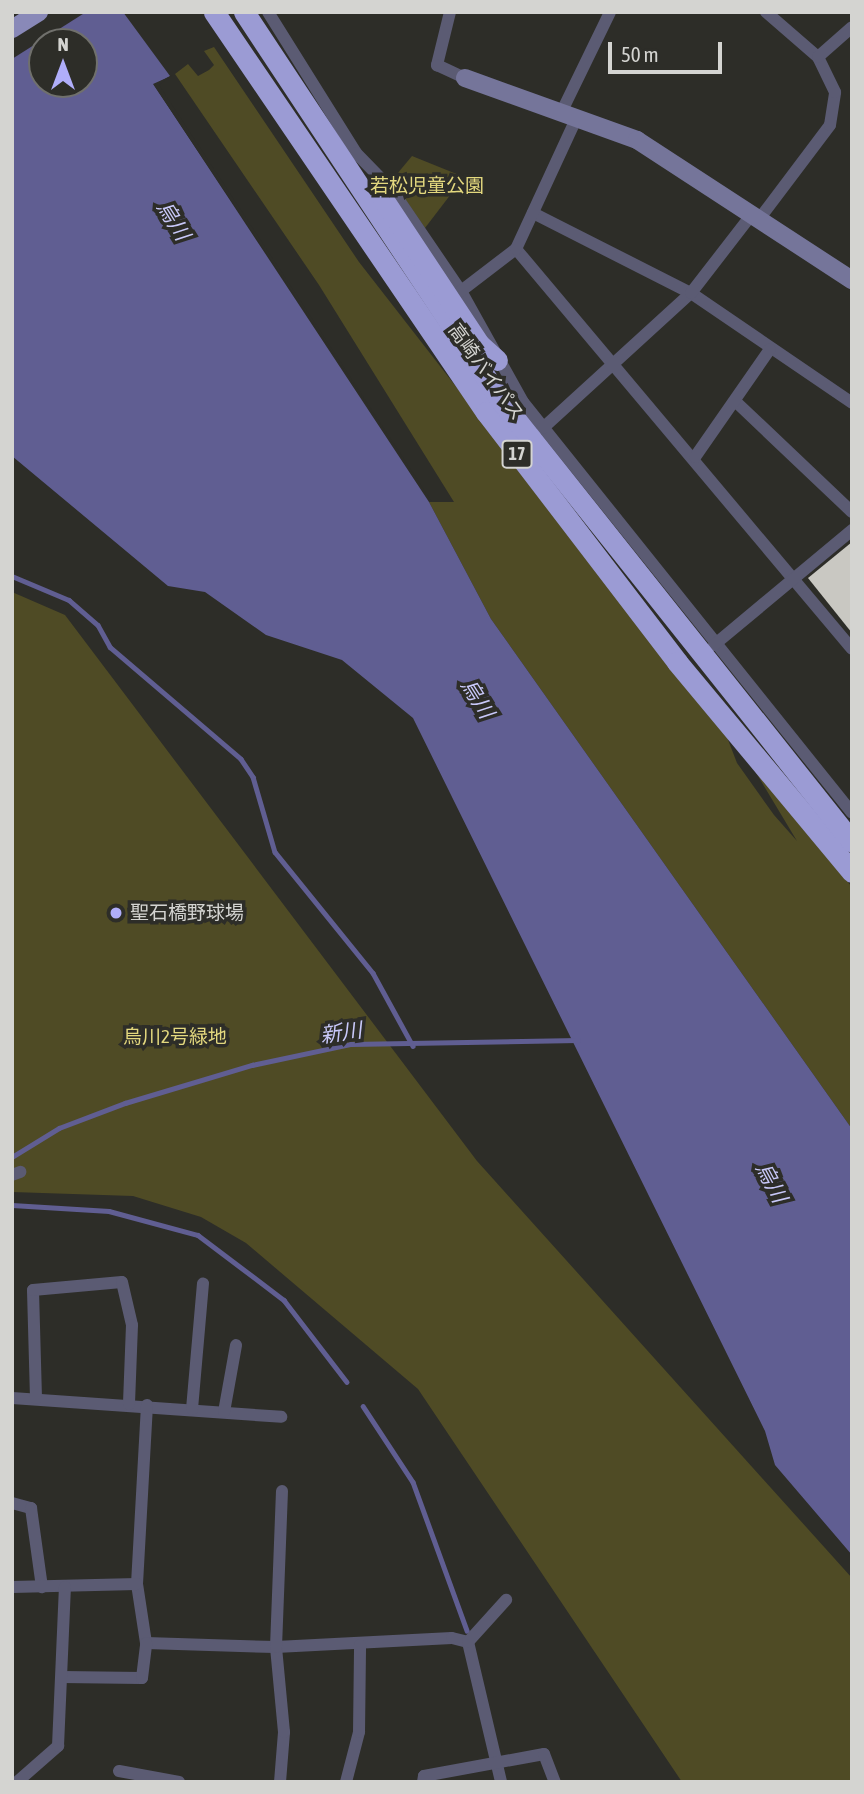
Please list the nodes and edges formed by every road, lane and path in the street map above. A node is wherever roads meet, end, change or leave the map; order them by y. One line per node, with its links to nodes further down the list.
1 (39, 12): 9 (main road)
2 (214, 12): 34 (highway, 高崎バイパス / 17)
3 (244, 12): 13 (highway, 高崎バイパス / 17)
4 (268, 12): 18 (street)
5 (450, 12): 11 (street)
6 (610, 12): 12 (street)
7 (766, 12): 10 (street)
8 (852, 27): 10 (street)
9 (12, 29)
10 (818, 57): 15 (street)
11 (465, 78): 12 (street)
12 (570, 114): 14 (street); 15 (street)
13 (335, 151): 21 (highway); 33 (highway, 高崎バイパス / 17)
14 (533, 213): 16 (street); 19 (street)
15 (756, 216): 17 (street); 19 (street)
16 (516, 249): 18 (street); 22 (street)
17 (852, 279)
18 (461, 291): 21 (street)
19 (691, 293): 20 (street); 22 (street)
20 (771, 349): 23 (street); 24 (street)
21 (498, 360): 25 (street)
22 (617, 365): 25 (street); 26 (street)
23 (735, 401): 26 (street); 27 (street)
24 (852, 403)
25 (543, 428): 30 (street)
26 (695, 457): 29 (street)
27 (852, 512)
28 (852, 530): 29 (street)
29 (793, 578): 30 (street); 31 (street)
30 (714, 645): 32 (street)
31 (852, 649)
32 (852, 813)
33 (852, 842)
34 (852, 872)
35 (202, 1283): 41 (street)
36 (236, 1345): 42 (street)
37 (12, 1398): 38 (street)
38 (36, 1398): 39 (street); 39 (street)
39 (129, 1404): 40 (street)
40 (147, 1405): 41 (street); 46 (street)
41 (192, 1409): 42 (street)
42 (224, 1412): 43 (street)
43 (281, 1417)
44 (282, 1492): 54 (street)
45 (12, 1503): 48 (street)
46 (137, 1584): 49 (street); 52 (street)
47 (12, 1587): 48 (street)
48 (42, 1587): 49 (street)
49 (65, 1587): 55 (street)
50 (506, 1600): 51 (street)
51 (468, 1642): 53 (street); 56 (street)
52 (146, 1643): 54 (street); 55 (street)
53 (360, 1645): 54 (street); 61 (street)
54 (276, 1647): 58 (street)
55 (62, 1678): 59 (street)
56 (498, 1762): 62 (street); 63 (street); 64 (street)
57 (118, 1771): 60 (street)
58 (283, 1781)
59 (17, 1782)
60 (179, 1782)
61 (346, 1782)
62 (423, 1782)
63 (501, 1782)
64 (555, 1782)

